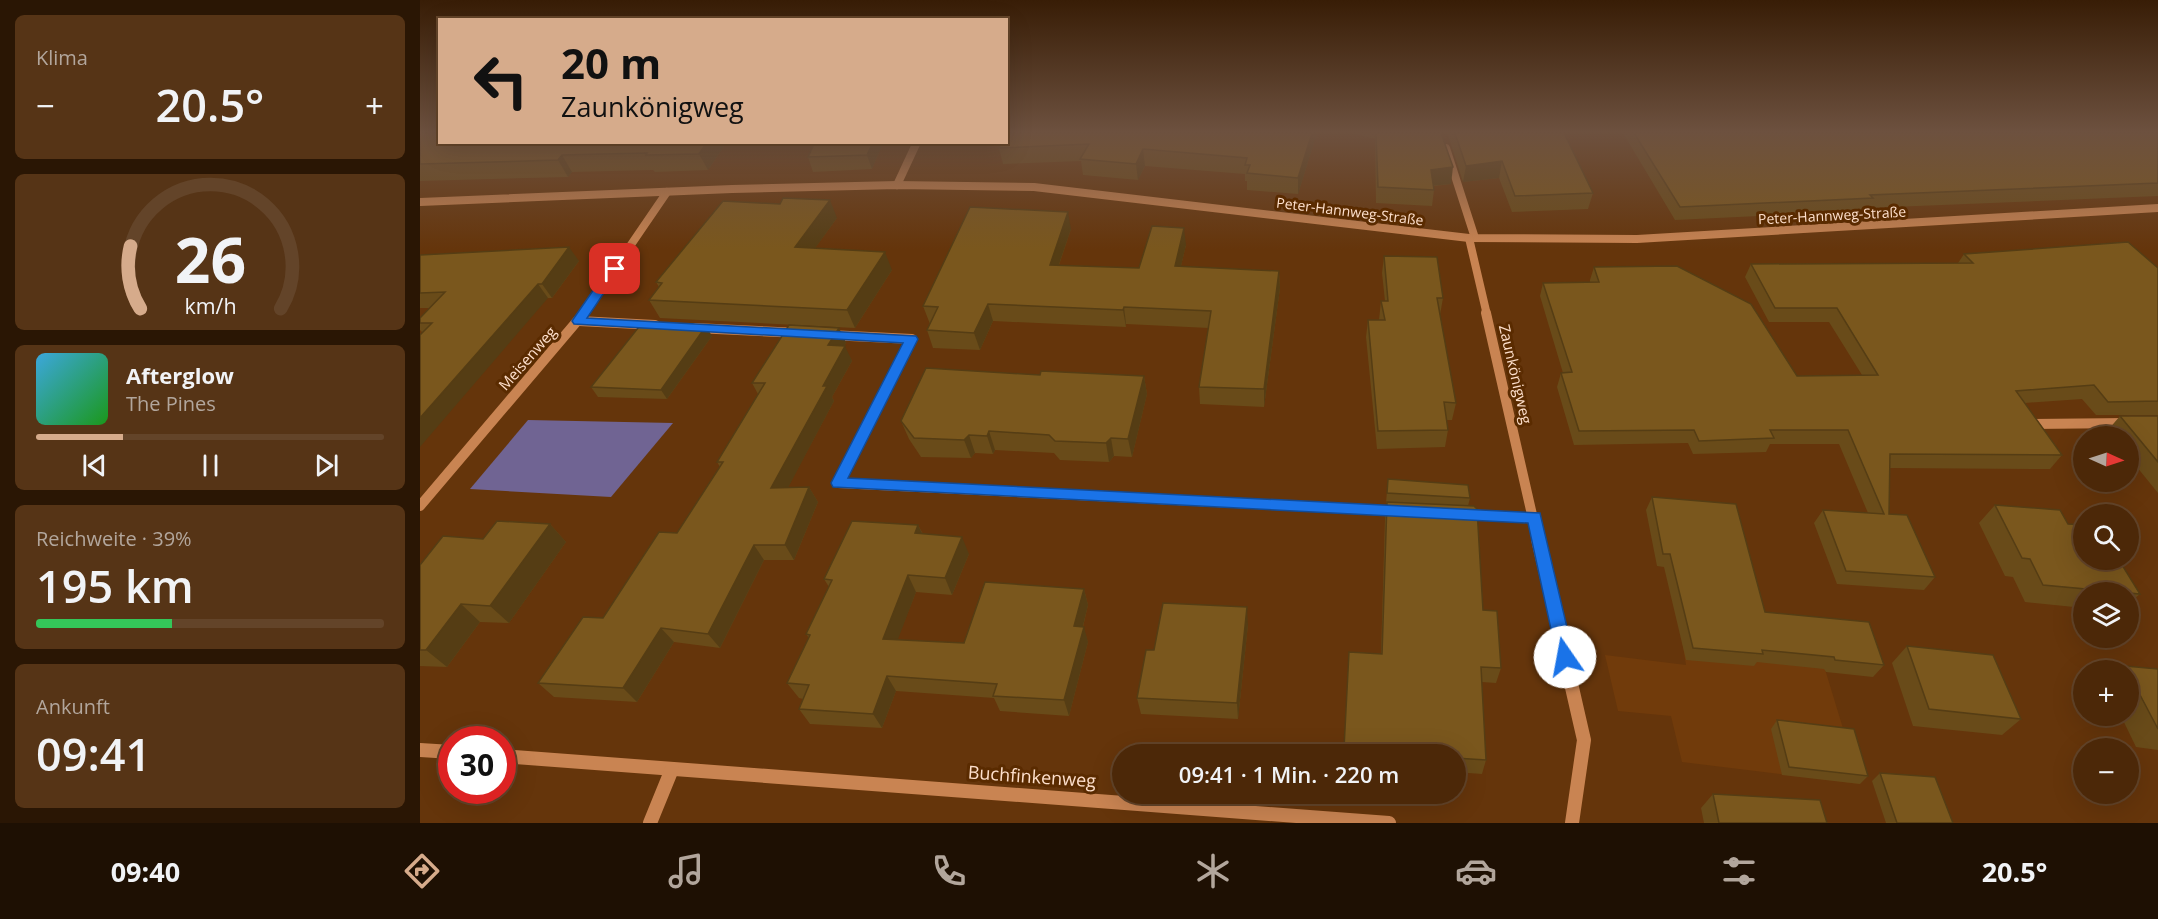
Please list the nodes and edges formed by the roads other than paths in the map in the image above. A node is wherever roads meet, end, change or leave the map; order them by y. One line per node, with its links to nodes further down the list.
1 (903, 171): 3 (street)
2 (1452, 171): 7 (street, Zaunkönigweg)
3 (897, 185): 4 (street, Peter-Hannweg-Straße); 7 (street, Peter-Hannweg-Straße)
4 (667, 192): 5 (street, Peter-Hannweg-Straße); 8 (street, Meisenweg)
5 (420, 202)
6 (2158, 208): 7 (street, Peter-Hannweg-Straße)
7 (1472, 238): 16 (street, Zaunkönigweg)
8 (579, 321): 9 (street); 13 (street, Meisenweg)
9 (662, 326)
10 (686, 327): 14 (street)
11 (2134, 423): 12 (street)
12 (2027, 424)
13 (420, 507)
14 (1416, 512)
15 (1452, 514): 16 (street)
16 (1534, 518): 23 (street, Zaunkönigweg)
17 (420, 750): 18 (street)
18 (438, 751)
19 (516, 757): 20 (street, Buchfinkenweg)
20 (672, 769): 21 (street); 22 (street, Buchfinkenweg)
21 (650, 823)
22 (1389, 823)
23 (1572, 823)

